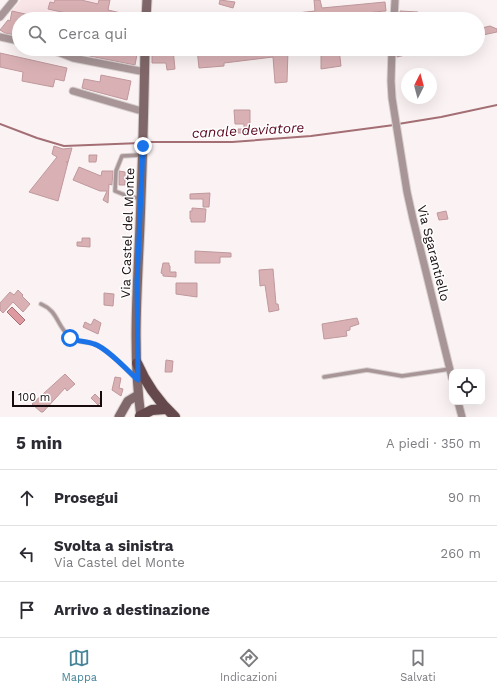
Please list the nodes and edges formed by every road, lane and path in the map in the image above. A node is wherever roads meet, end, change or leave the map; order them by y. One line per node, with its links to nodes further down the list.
1 (14, 0): 6 (street)
2 (147, 0): 4 (main road)
3 (396, 0): 5 (street)
4 (146, 12)
5 (395, 12)
6 (0, 17)
7 (0, 37): 8 (street)
8 (12, 40)
9 (68, 56): 12 (street)
10 (145, 56): 12 (main road, Via Castel del Monte)
11 (392, 56): 20 (street, Via Sgarantiello)
12 (145, 72): 14 (main road, Via Castel del Monte)
13 (73, 91): 14 (street)
14 (144, 111): 15 (main road, Via Castel del Monte)
15 (143, 146): 16 (main road, Via Castel del Monte); 16 (lane)
16 (142, 198): 18 (main road, Via Castel del Monte)
17 (41, 304): 22 (lane)
18 (137, 363): 22 (main road, Via Castel del Monte); 25 (main road)
19 (449, 369): 21 (lane)
20 (450, 369)
21 (324, 377)
22 (138, 380): 23 (main road, Via Castel del Monte)
23 (138, 395): 26 (main road); 27 (main road, Via Castel del Monte)
24 (459, 405): 29 (street)
25 (166, 409): 27 (main road); 28 (main road)
26 (119, 417)
27 (142, 417)
28 (175, 417)
29 (462, 417)

